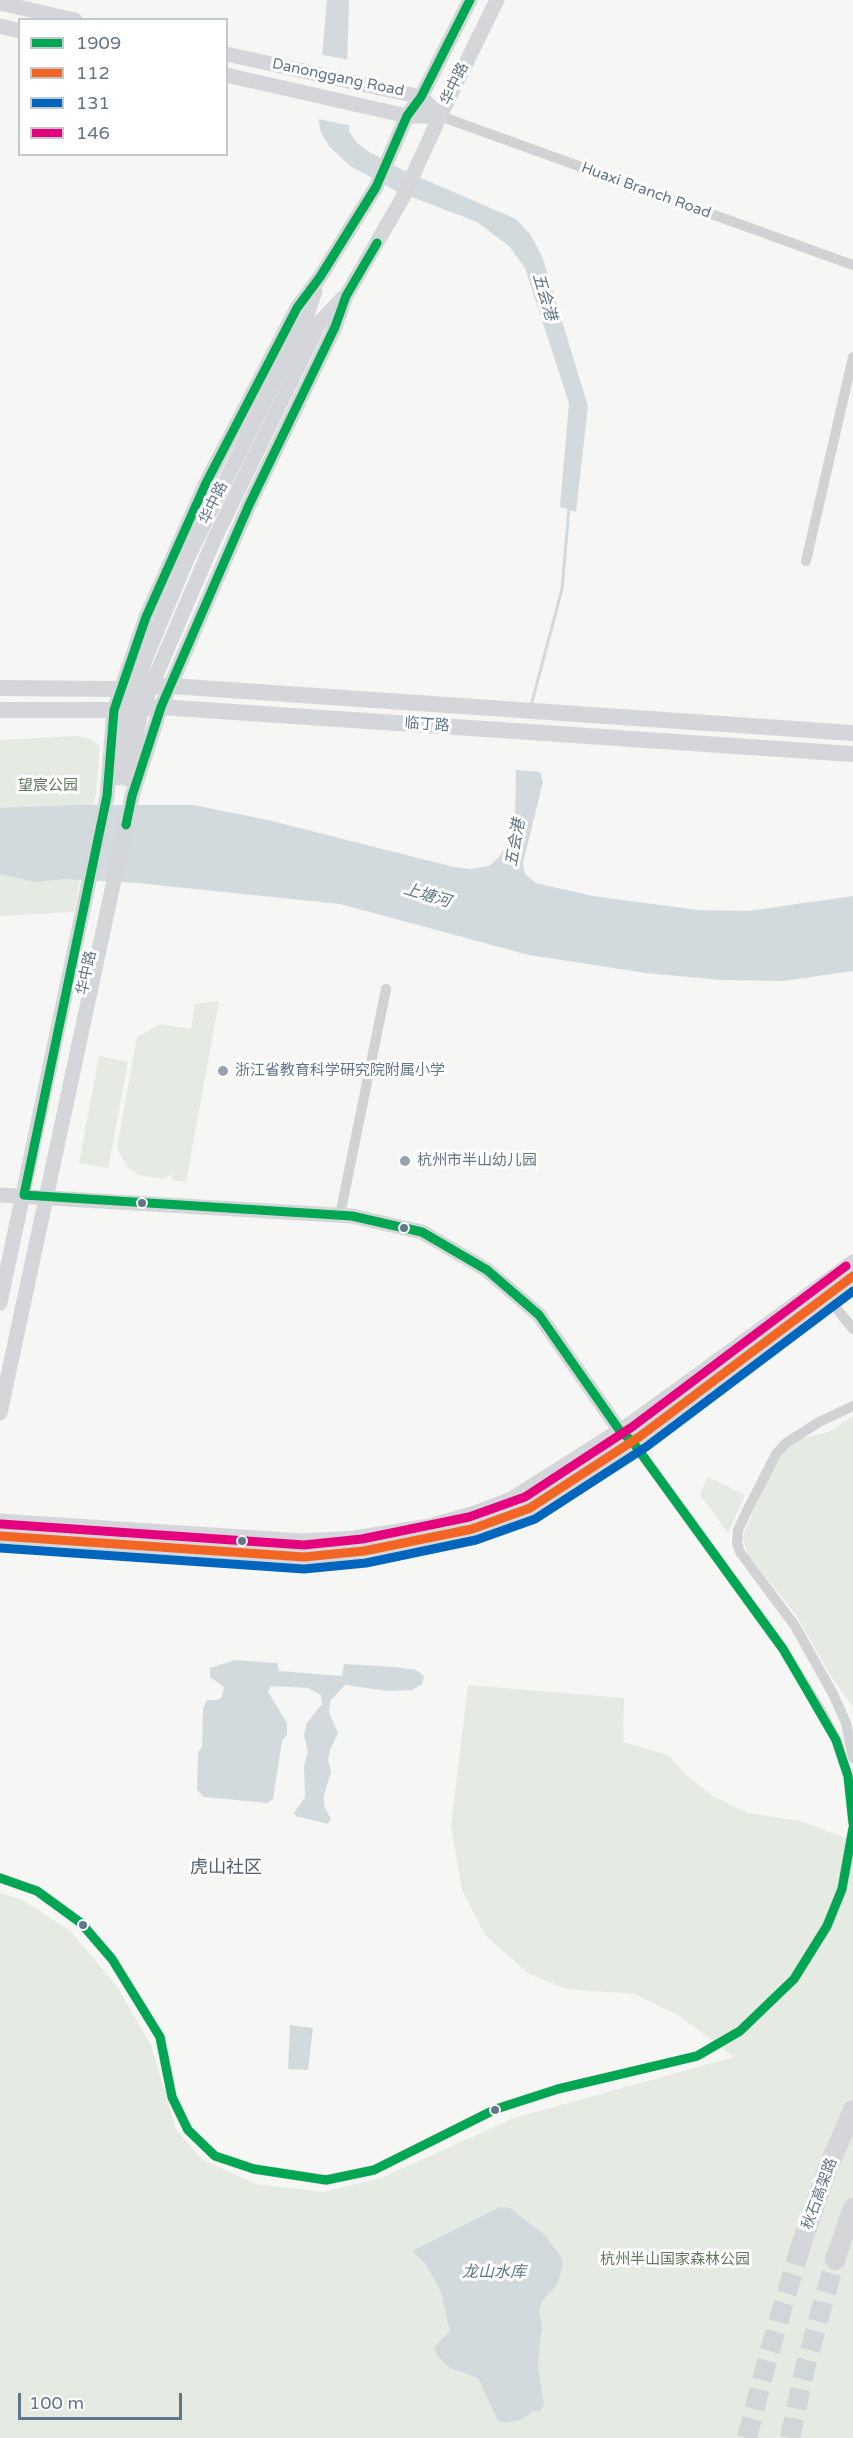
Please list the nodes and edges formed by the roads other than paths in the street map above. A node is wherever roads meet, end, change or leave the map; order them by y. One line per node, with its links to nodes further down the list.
1 (470, 0): 9 (main road, 华中路)
2 (497, 0): 11 (main road, 华中路)
3 (0, 3): 4 (main road)
4 (66, 18)
5 (0, 26): 6 (main road)
6 (18, 30)
7 (228, 54): 9 (main road, Danonggang Road)
8 (228, 75): 10 (main road, Danonggang Road)
9 (421, 97): 10 (main road, 华中路); 11 (main road, Danonggang Road)
10 (407, 116): 11 (main road, Danonggang Road); 13 (main road, 华中路)
11 (440, 116): 12 (street, Huaxi Branch Road); 14 (main road, 华中路)
12 (853, 265)
13 (320, 277): 15 (main road, 华中路); 20 (main road, 华中路)
14 (346, 296): 15 (main road, 华中路); 18 (main road, 华中路)
15 (313, 318): 27 (main road, 华中路)
16 (853, 357): 17 (street)
17 (806, 561)
18 (171, 686): 20 (main road, 临丁路); 21 (main road, 华中路); 24 (main road, 临丁路)
19 (0, 688): 20 (main road, 临丁路)
20 (120, 689): 23 (main road, 华中路)
21 (161, 707): 23 (main road, 临丁路); 25 (main road, 临丁路); 29 (main road, 华中路)
22 (0, 710): 23 (main road, 临丁路)
23 (114, 710): 28 (main road, 华中路)
24 (853, 733)
25 (853, 754)
26 (386, 989): 33 (street)
27 (64, 1068): 28 (main road, 华中路); 29 (main road, 华中路)
28 (32, 1156): 31 (main road, 华中路)
29 (53, 1162): 32 (main road, 华中路)
30 (0, 1195): 31 (main road)
31 (24, 1196): 32 (main road); 37 (main road, 华中路)
32 (45, 1198): 33 (main road); 40 (main road, 华中路)
33 (340, 1215): 41 (main road)
34 (853, 1262): 36 (main road)
35 (853, 1276): 36 (main road)
36 (822, 1292): 38 (street); 41 (main road); 42 (main road)
37 (0, 1303)
38 (853, 1329)
39 (853, 1406): 45 (street)
40 (0, 1413)
41 (620, 1431): 42 (main road); 43 (main road)
42 (633, 1441): 44 (main road); 46 (street)
43 (0, 1521)
44 (0, 1536)
45 (849, 1720): 46 (street); 47 (street)
46 (834, 1736): 48 (street)
47 (853, 1758)
48 (853, 1823)
49 (853, 1828): 50 (street)
50 (0, 1878)
51 (853, 2110): 53 (highway, 秋石高架路)
52 (853, 2208): 54 (highway)
53 (801, 2245)
54 (835, 2260)

